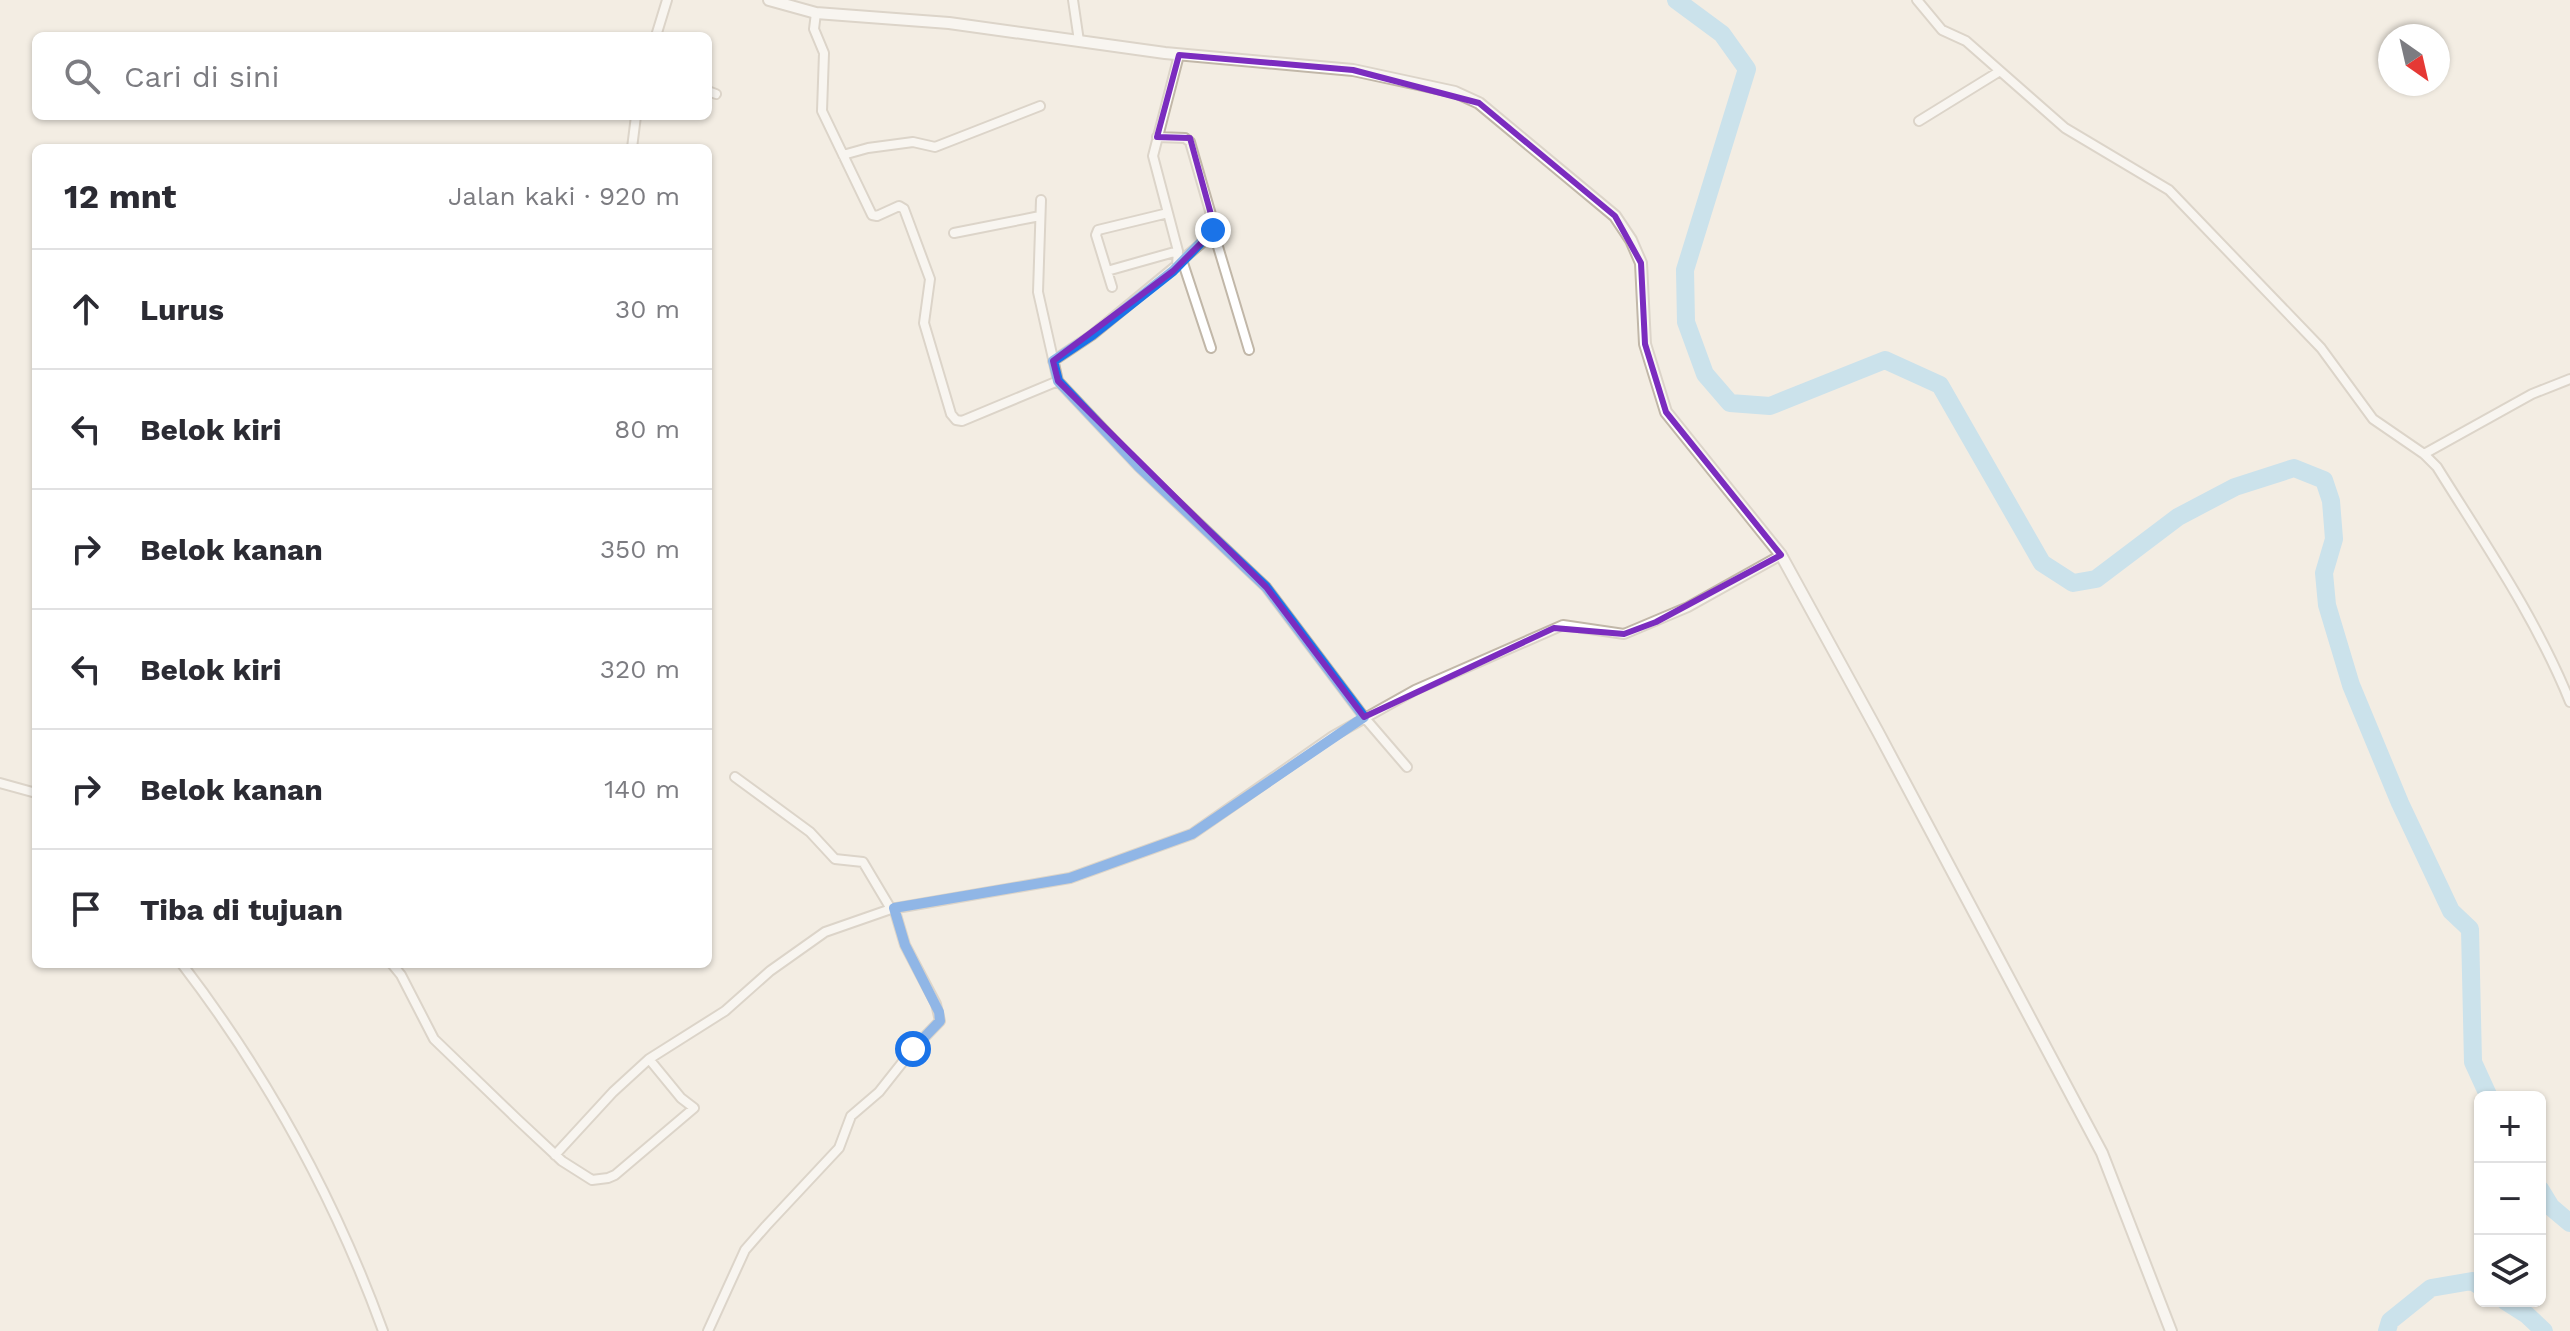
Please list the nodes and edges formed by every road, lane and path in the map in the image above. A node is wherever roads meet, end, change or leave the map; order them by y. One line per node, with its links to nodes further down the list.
1 (667, 0): 6 (street)
2 (769, 0): 5 (street)
3 (1073, 0): 7 (street)
4 (1917, 0): 9 (street)
5 (816, 13): 7 (street); 15 (street)
6 (657, 32)
7 (1079, 41): 8 (street)
8 (1179, 55): 13 (street); 31 (street)
9 (2000, 71): 12 (street); 30 (street)
10 (1040, 106): 15 (street)
11 (636, 120): 14 (street)
12 (1919, 121)
13 (1157, 137): 17 (street); 19 (street)
14 (632, 144)
15 (843, 155): 29 (street)
16 (1041, 200): 18 (street)
17 (1168, 213): 21 (street); 23 (street)
18 (1040, 216): 20 (street); 27 (street)
19 (1213, 230): 22 (street); 26 (street)
20 (954, 233)
21 (1178, 251): 22 (street); 23 (street)
22 (1179, 262): 25 (street); 27 (street)
23 (1107, 271): 24 (street)
24 (1112, 287)
25 (1211, 348)
26 (1249, 350)
27 (1053, 361): 29 (street)
28 (2570, 379): 30 (street)
29 (1058, 381): 33 (street)
30 (2424, 454): 32 (street)
31 (1781, 555): 33 (street); 45 (street)
32 (2570, 702)
33 (1364, 717): 34 (street); 38 (street)
34 (1407, 767)
35 (735, 777): 38 (street)
36 (0, 783): 37 (street)
37 (32, 792)
38 (893, 908): 41 (street); 44 (street)
39 (185, 968): 43 (street)
40 (395, 968): 42 (street)
41 (649, 1059): 42 (street); 42 (street)
42 (555, 1155)
43 (383, 1331)
44 (708, 1331)
45 (2171, 1331)

